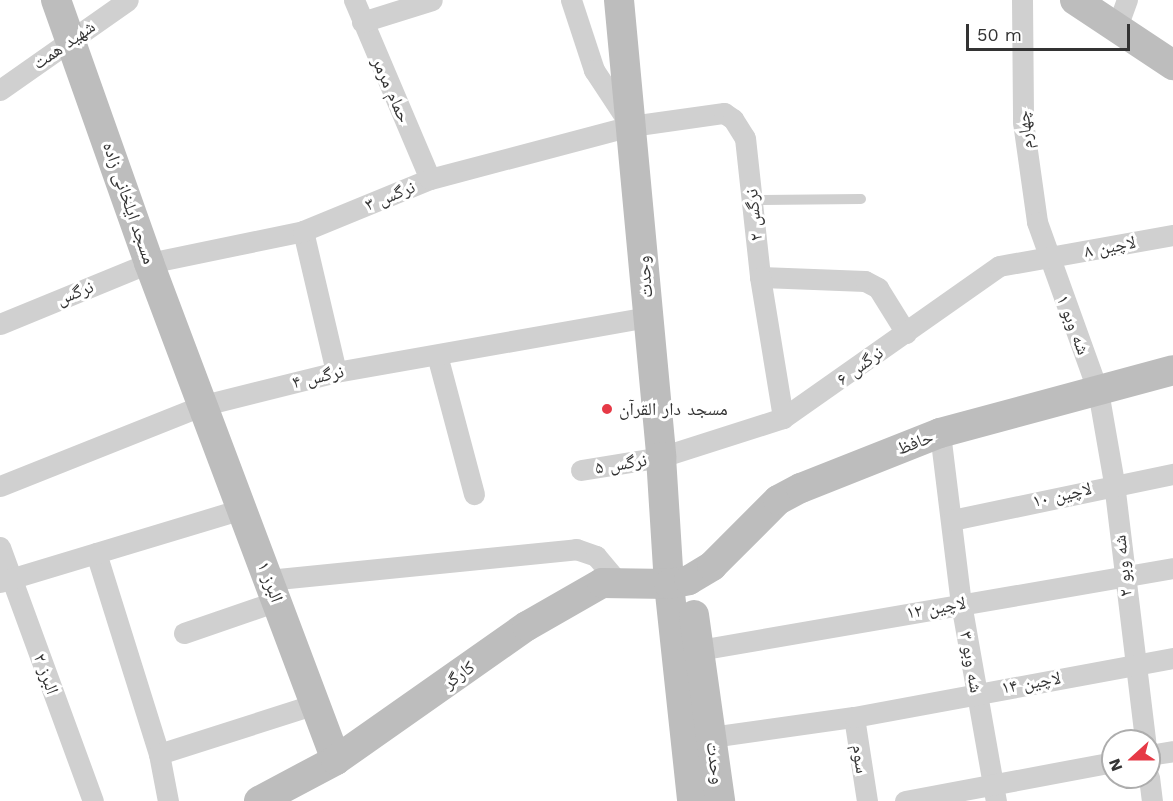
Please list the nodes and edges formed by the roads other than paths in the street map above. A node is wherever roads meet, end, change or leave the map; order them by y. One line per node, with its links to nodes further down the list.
1 (56, 0): 11 (street, مسجد ایلخانی زاده)
2 (128, 0): 11 (street, شهید همت)
3 (354, 0): 10 (street, حمام مرمر)
4 (432, 0): 10 (street)
5 (571, 0): 14 (street)
6 (620, 0): 14 (street, وحدت)
7 (1022, 0): 20 (street, چهارم)
8 (1076, 0): 9 (street)
9 (1122, 14): 12 (street)
10 (362, 22): 15 (street, حمام مرمر)
11 (72, 40): 13 (street, شهید همت); 21 (street, مسجد ایلخانی زاده)
12 (1173, 65)
13 (0, 90)
14 (631, 126): 15 (street, نرگس ۳); 16 (street, نرگس ۲); 23 (street, وحدت)
15 (430, 179): 18 (street, نرگس ۳)
16 (752, 200): 17 (lane); 22 (street, نرگس ۲)
17 (861, 200)
18 (303, 231): 21 (street, نرگس ۳); 28 (street)
19 (1173, 235): 20 (street, لاچین ۸)
20 (1048, 259): 25 (street, نرگس ۶); 29 (street, شه وبو ۱)
21 (149, 263): 24 (street, نرگس); 30 (street, مسجد ایلخانی زاده)
22 (760, 277): 25 (street); 31 (street, نرگس ۲)
23 (649, 317): 26 (street, نرگس ۴); 33 (street, وحدت)
24 (0, 324)
25 (906, 333): 31 (street, نرگس ۶)
26 (437, 356): 28 (street, نرگس ۴); 38 (street)
27 (1173, 370): 29 (street, حافظ)
28 (336, 372): 30 (street, نرگس ۴)
29 (1098, 391): 32 (street, حافظ); 36 (street, شه وبو ۲)
30 (204, 405): 37 (street, نرگس ۴); 39 (street, البرز ۱)
31 (783, 418): 33 (street, نرگس ۶)
32 (940, 433): 40 (street, شه وبو ۳); 47 (street, حافظ)
33 (662, 457): 34 (street, نرگس ۵); 47 (street, وحدت)
34 (581, 470)
35 (1173, 474): 36 (street, لاچین ۱۰)
36 (1114, 483): 40 (street, لاچین ۱۰); 44 (street, شه وبو ۲)
37 (0, 486)
38 (474, 494)
39 (242, 509): 42 (street); 48 (street, البرز ۱)
40 (952, 520): 49 (street, شه وبو ۳)
41 (0, 547): 45 (street, البرز ۲)
42 (96, 553): 45 (street); 59 (street)
43 (1173, 568): 44 (street, لاچین ۱۲)
44 (1123, 577): 49 (street, لاچین ۱۲); 53 (street, شه وبو ۲)
45 (5, 580): 63 (street, البرز ۲)
46 (617, 581): 47 (street, کارگر); 48 (street); 60 (street, کارگر)
47 (679, 582): 51 (street, وحدت); 66 (street, وحدت)
48 (272, 590): 50 (street); 55 (street, البرز ۱)
49 (960, 603): 51 (street, لاچین ۱۲); 54 (street, شه وبو ۳)
50 (184, 633)
51 (699, 650): 58 (street, وحدت)
52 (1173, 658): 53 (street, لاچین ۱۴)
53 (1137, 664): 54 (street, لاچین ۱۴); 57 (street, شه وبو ۲)
54 (977, 693): 56 (street, لاچین ۱۴); 62 (street, شه وبو ۳)
55 (316, 705): 59 (street); 60 (street, البرز ۱)
56 (854, 717): 58 (street, لاچین ۱۴); 68 (street, سوم)
57 (1144, 729)
58 (711, 737): 67 (street, وحدت)
59 (159, 754): 64 (street)
60 (336, 760): 65 (street, کارگر)
61 (1101, 765): 62 (street)
62 (994, 792): 69 (street)
63 (93, 801)
64 (168, 801)
65 (259, 801)
66 (692, 801)
67 (720, 801)
68 (867, 801)
69 (905, 801)

